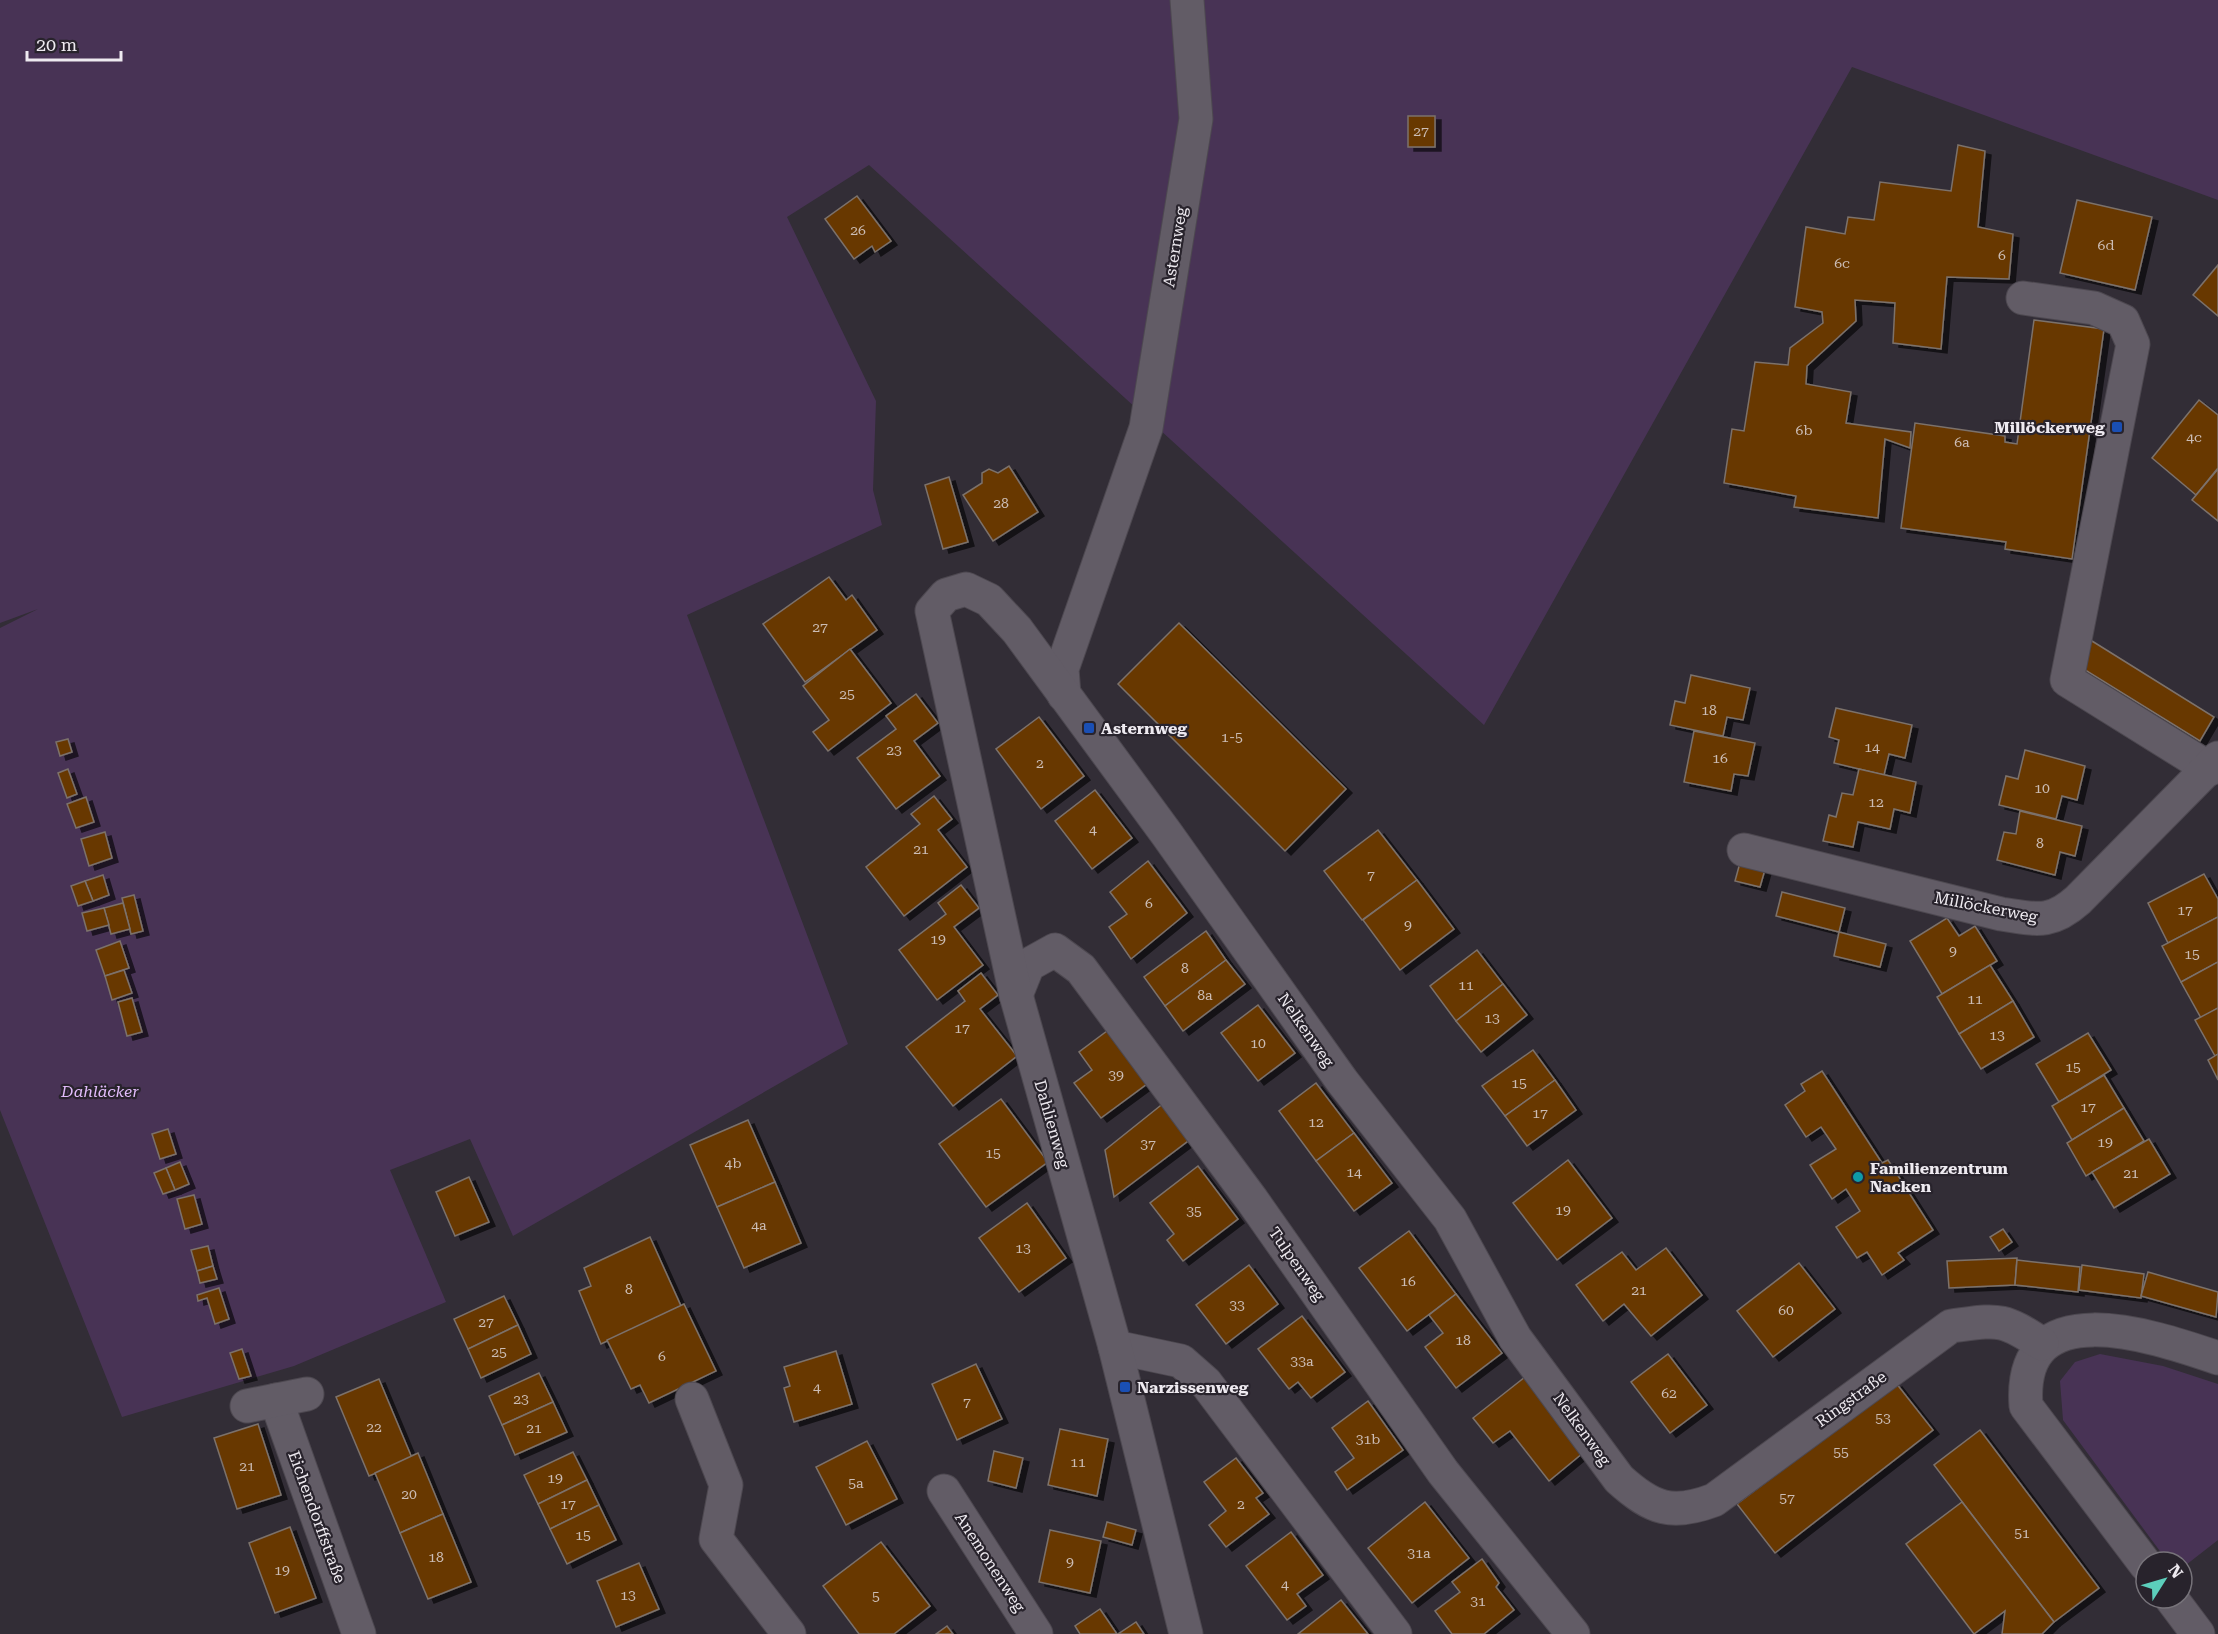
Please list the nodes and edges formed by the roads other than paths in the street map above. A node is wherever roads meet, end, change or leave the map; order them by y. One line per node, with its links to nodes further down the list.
1 (1187, 0): 4 (street, Asternweg)
2 (2023, 298): 5 (street, Millöckerweg)
3 (932, 611): 4 (street, Nelkenweg); 7 (street, Dahlienweg)
4 (1064, 695): 14 (street, Nelkenweg)
5 (2214, 764): 6 (street, Millöckerweg)
6 (1744, 850)
7 (1016, 995): 9 (street, Dahlienweg); 22 (street, Tulpenweg)
8 (2042, 1344): 10 (street); 14 (street, Ringstraße); 15 (street)
9 (1115, 1347): 20 (street, Dahlienweg); 21 (street)
10 (2218, 1358)
11 (307, 1394): 17 (street, Eichendorffstraße)
12 (693, 1399): 18 (street)
13 (944, 1491): 19 (street, Anemonenweg)
14 (1663, 1508)
15 (2135, 1550)
16 (2180, 1610): 23 (street)
17 (359, 1634)
18 (789, 1634)
19 (1036, 1634)
20 (1186, 1634)
21 (1395, 1634)
22 (1573, 1634)
23 (2198, 1634)

